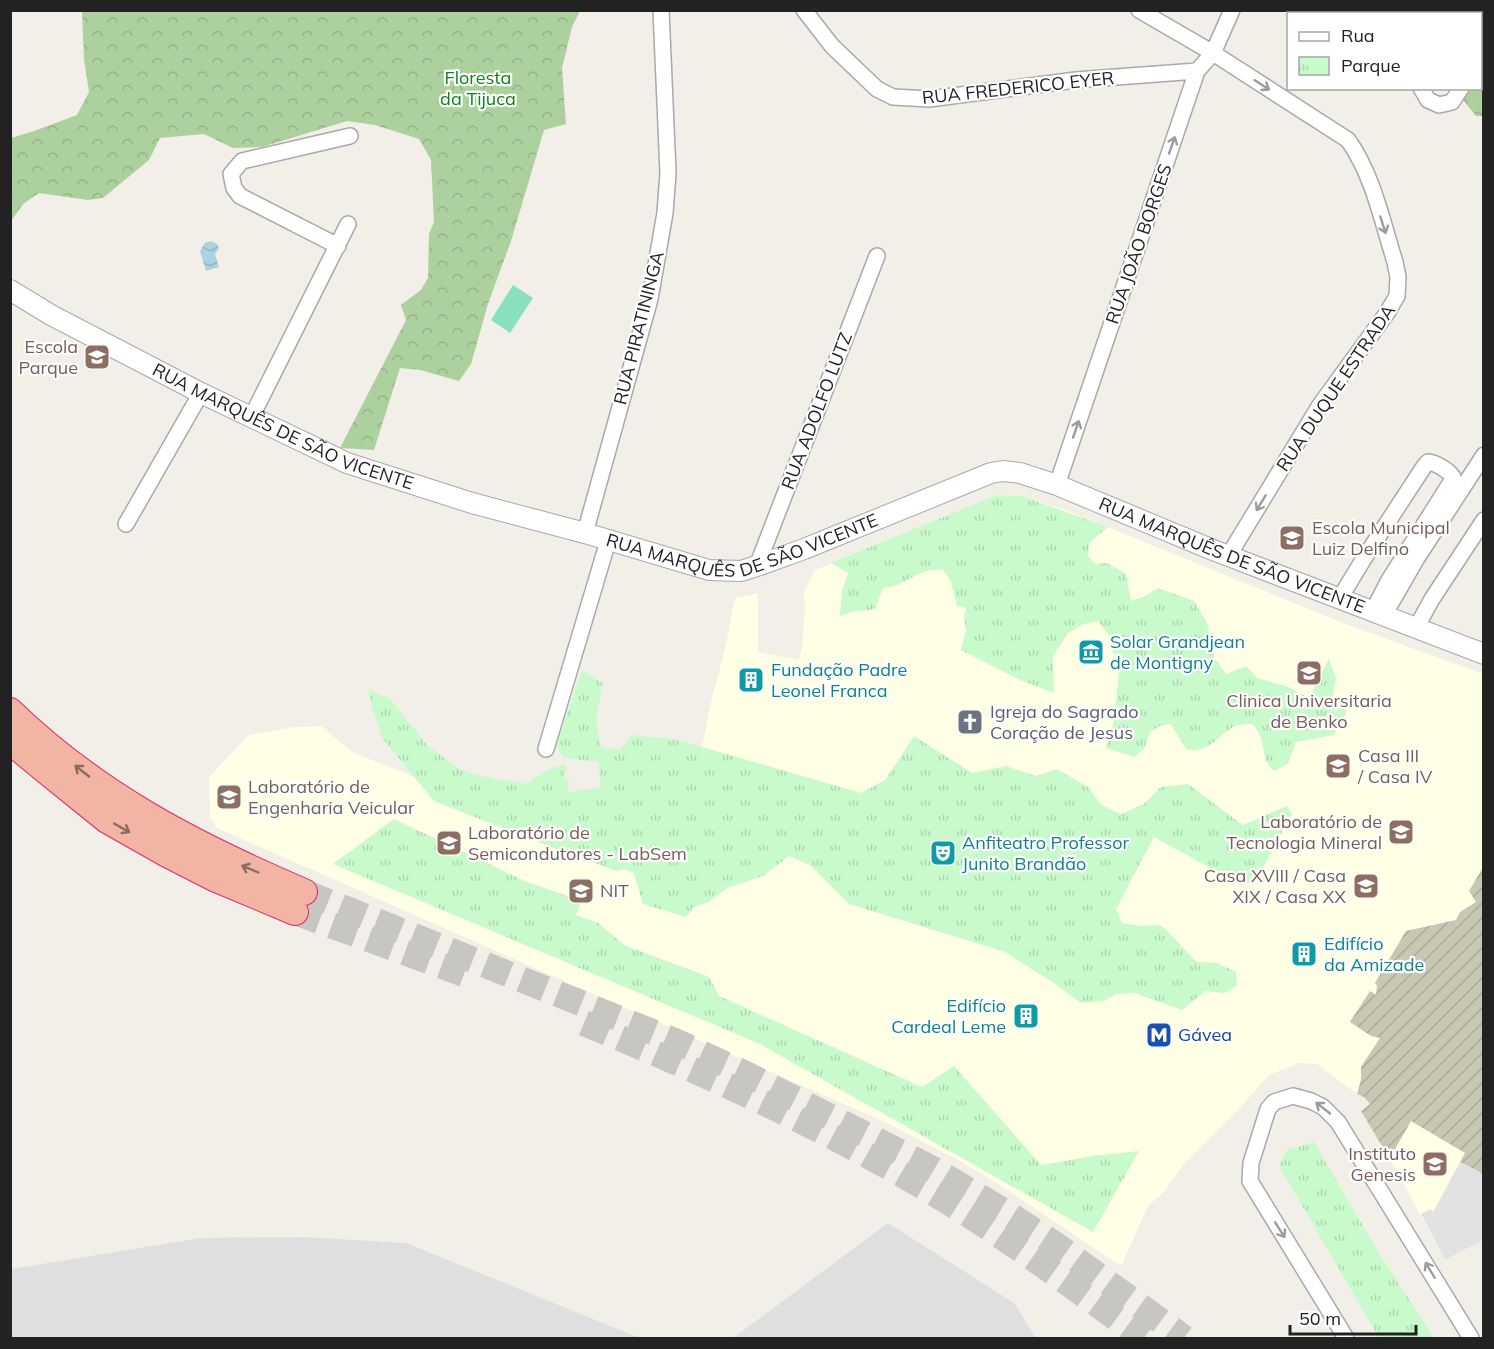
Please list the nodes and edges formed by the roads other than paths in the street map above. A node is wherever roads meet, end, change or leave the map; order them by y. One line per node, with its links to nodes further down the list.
1 (661, 10): 20 (street, RUA PIRATININGA)
2 (804, 10): 6 (street, RUA FREDERICO EYER)
3 (1139, 10): 5 (street, RUA DUQUE ESTRADA)
4 (1232, 10): 5 (street, RUA JOÃO BORGES)
5 (1213, 53): 6 (street, RUA JOÃO BORGES); 22 (street, RUA DUQUE ESTRADA, one-way to 22)
6 (1197, 71): 17 (street, RUA JOÃO BORGES, one-way to 6)
7 (1422, 90): 8 (street)
8 (1460, 90)
9 (350, 136): 11 (street)
10 (348, 224): 11 (street)
11 (338, 246): 15 (street)
12 (877, 256): 23 (street, RUA ADOLFO LUTZ)
13 (10, 290): 14 (street, RUA MARQUÊS DE SÃO VICENTE)
14 (201, 393): 15 (street, RUA MARQUÊS DE SÃO VICENTE); 19 (street)
15 (251, 418): 20 (street, RUA MARQUÊS DE SÃO VICENTE)
16 (1484, 455): 25 (street)
17 (1057, 485): 22 (street, RUA MARQUÊS DE SÃO VICENTE); 23 (street, RUA MARQUÊS DE SÃO VICENTE)
18 (1484, 520): 26 (street)
19 (126, 524)
20 (585, 533): 21 (street, RUA MARQUÊS DE SÃO VICENTE)
21 (608, 541): 23 (street, RUA MARQUÊS DE SÃO VICENTE); 30 (street)
22 (1229, 555): 24 (street, RUA MARQUÊS DE SÃO VICENTE)
23 (757, 566)
24 (1340, 598): 25 (street, RUA MARQUÊS DE SÃO VICENTE); 25 (street)
25 (1378, 613): 26 (street, RUA MARQUÊS DE SÃO VICENTE)
26 (1416, 628): 27 (street, RUA MARQUÊS DE SÃO VICENTE)
27 (1484, 654)
28 (10, 711): 29 (highway, one-way to 28)
29 (10, 741)
30 (546, 749)
31 (1346, 1338): 32 (street, one-way to 31)
32 (1471, 1338)

